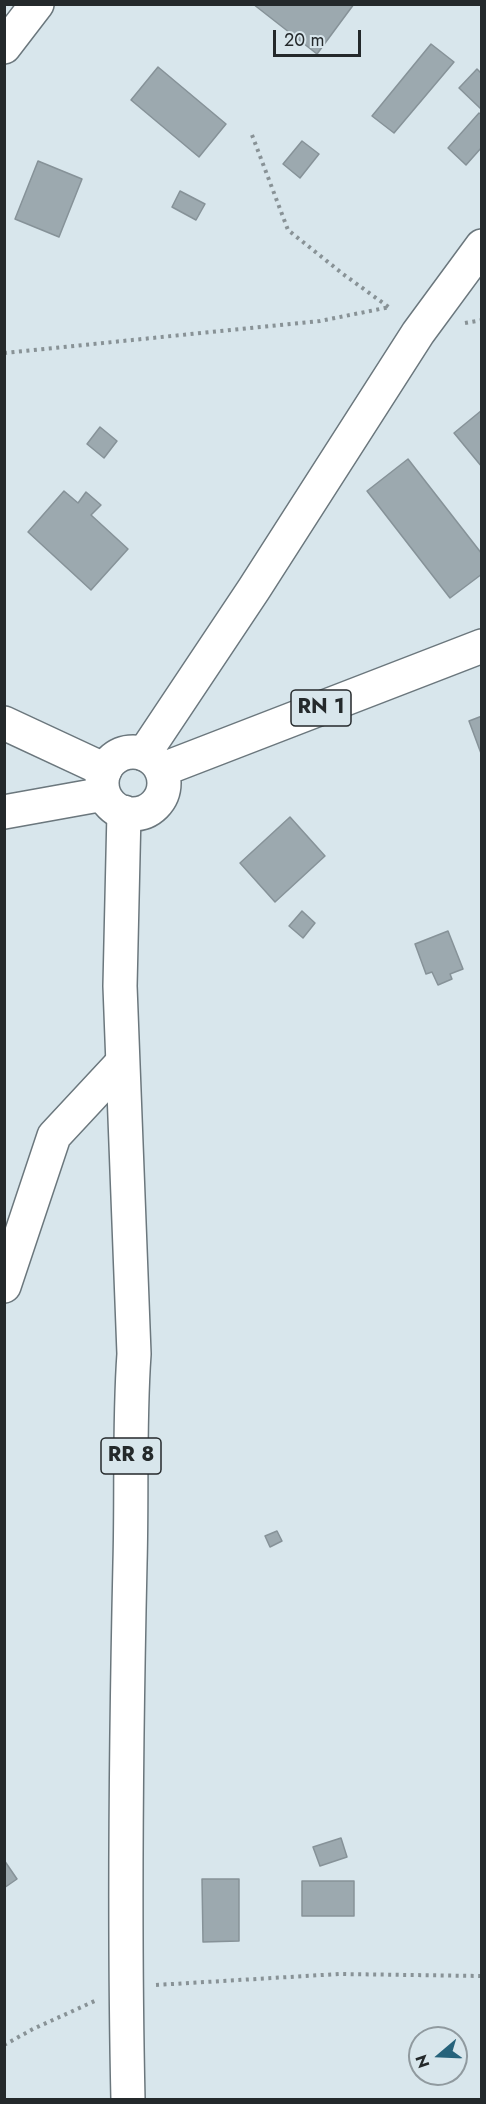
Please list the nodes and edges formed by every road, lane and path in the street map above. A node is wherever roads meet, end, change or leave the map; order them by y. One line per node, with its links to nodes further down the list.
1 (37, 4): 2 (main road)
2 (4, 47)
3 (252, 135): 5 (path)
4 (482, 246): 6 (main road)
5 (390, 307): 6 (path); 7 (path)
6 (418, 333): 10 (main road)
7 (4, 353)
8 (482, 646): 10 (main road, RN 1)
9 (4, 723): 11 (main road)
10 (153, 762): 11 (main road); 11 (main road)
11 (111, 792): 12 (main road); 13 (main road, RR 8)
12 (4, 812)
13 (121, 1064): 14 (main road); 16 (main road, RR 8)
14 (4, 1286)
15 (482, 1976): 16 (path)
16 (126, 1987): 17 (path); 18 (main road, RR 8)
17 (4, 2045)
18 (128, 2100)

